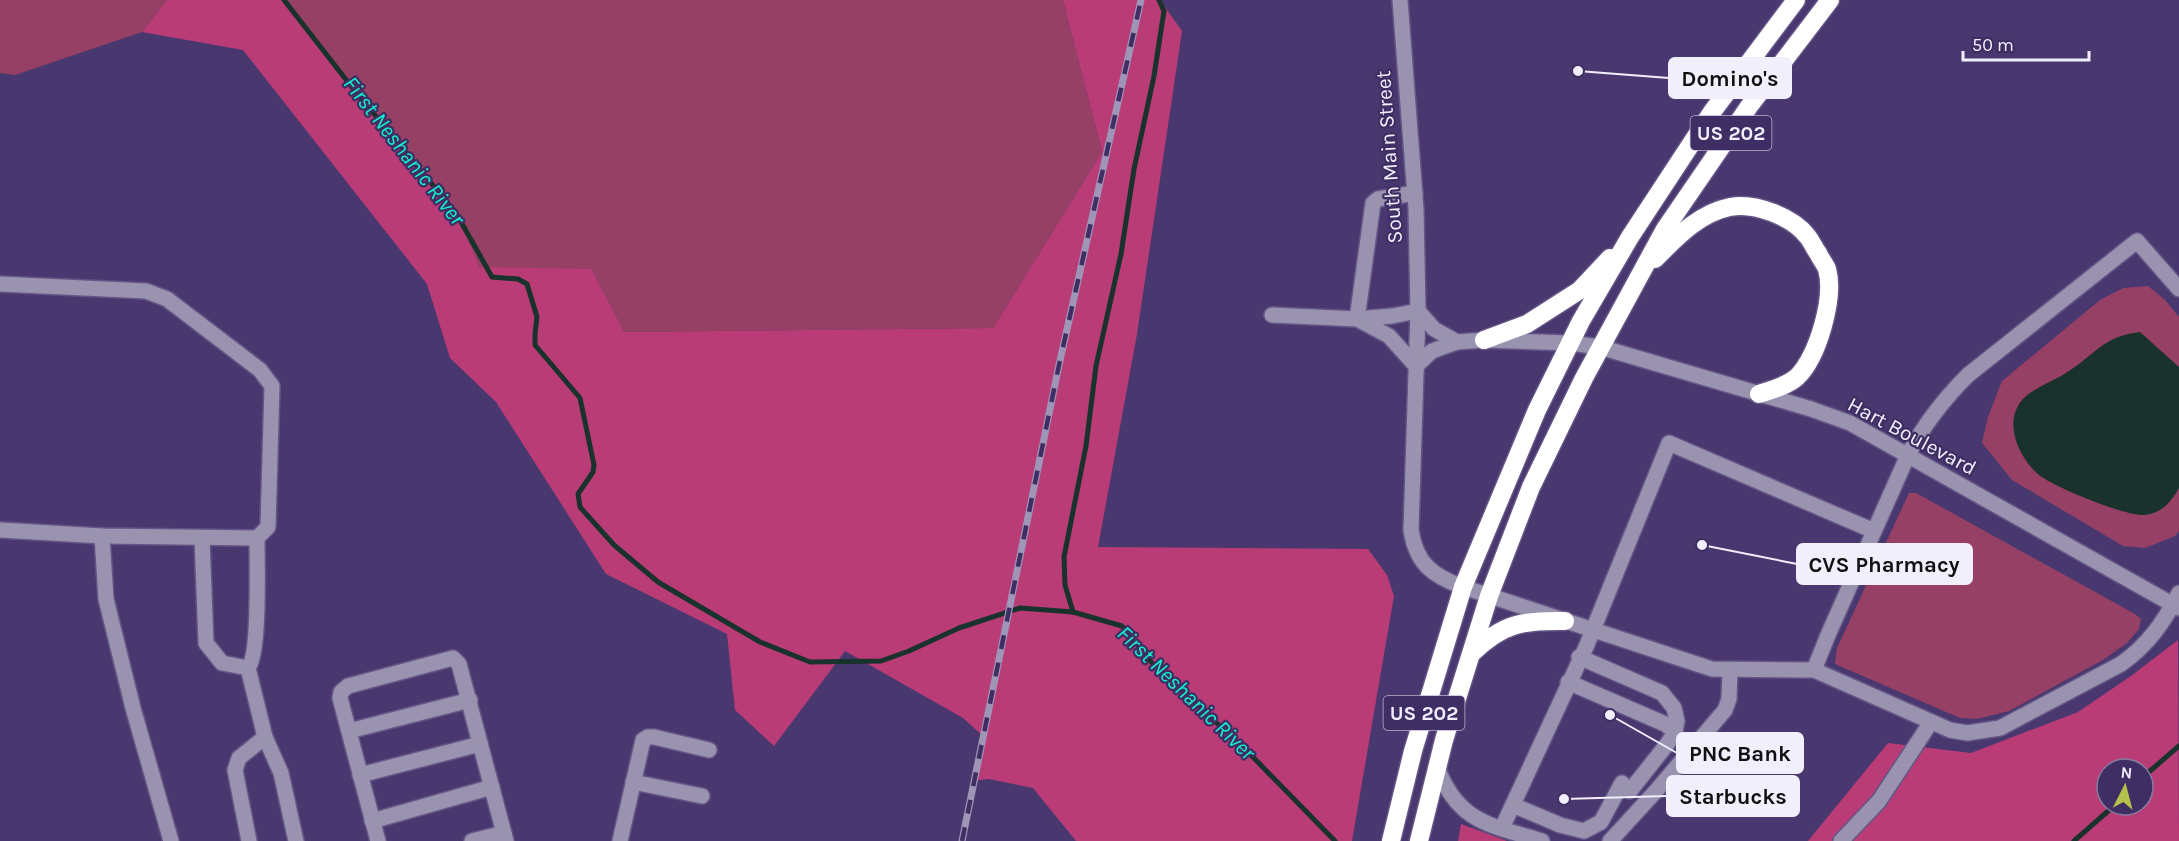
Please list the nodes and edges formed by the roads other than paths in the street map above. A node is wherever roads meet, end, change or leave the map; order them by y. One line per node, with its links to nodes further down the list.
1 (1400, 0): 4 (street, South Main Street)
2 (1796, 0): 5 (highway, US 202)
3 (1830, 0): 6 (highway, US 202)
4 (1415, 193): 9 (street, South Main Street); 11 (street)
5 (1630, 237): 12 (highway); 14 (highway, US 202)
6 (1641, 273): 15 (highway, US 202); 17 (highway)
7 (0, 284): 23 (street)
8 (2179, 289): 18 (street)
9 (1418, 311): 11 (street); 13 (street); 16 (street, South Main Street)
10 (1272, 315): 11 (street)
11 (1357, 319): 16 (street)
12 (1484, 340): 13 (street); 14 (street)
13 (1457, 342): 16 (street)
14 (1570, 343): 15 (street, Hart Boulevard); 24 (highway, US 202)
15 (1600, 347): 17 (street, Hart Boulevard); 25 (highway, US 202)
16 (1416, 366): 24 (street, South Main Street)
17 (1759, 394): 18 (street, Hart Boulevard)
18 (1908, 455): 20 (street); 26 (street, Hart Boulevard)
19 (0, 530): 21 (street)
20 (1874, 531): 28 (street); 33 (street)
21 (102, 536): 22 (street); 50 (street)
22 (202, 538): 23 (street); 30 (street)
23 (257, 538): 30 (street)
24 (1463, 587): 25 (street, South Main Street); 56 (highway, US 202)
25 (1489, 596): 27 (street, South Main Street); 29 (highway, US 202)
26 (2177, 602): 36 (street)
27 (1565, 621): 28 (street, South Main Street); 29 (highway)
28 (1592, 631): 31 (street); 32 (street, South Main Street)
29 (1469, 656): 41 (highway, US 202)
30 (248, 668): 38 (street)
31 (1574, 669): 35 (street); 35 (street); 46 (street)
32 (1730, 670): 33 (street, South Main Street); 59 (street)
33 (1814, 670): 36 (street)
34 (470, 700): 37 (street); 37 (street); 39 (street)
35 (1675, 721): 46 (street)
36 (1931, 722): 60 (street)
37 (349, 731): 42 (street)
38 (265, 737): 51 (street); 52 (street)
39 (480, 744): 42 (street); 44 (street)
40 (709, 750): 43 (street)
41 (1437, 767): 48 (street); 57 (highway, US 202)
42 (360, 775): 47 (street)
43 (633, 782): 45 (street); 55 (street)
44 (492, 787): 47 (street); 49 (street)
45 (702, 796)
46 (1513, 805): 48 (street)
47 (372, 821): 53 (street)
48 (1502, 828): 58 (street)
49 (505, 837): 54 (street)
50 (171, 841)
51 (249, 841)
52 (296, 841)
53 (378, 841)
54 (472, 841)
55 (620, 841)
56 (1390, 841)
57 (1419, 841)
58 (1542, 841)
59 (1610, 841)
60 (1841, 841)

